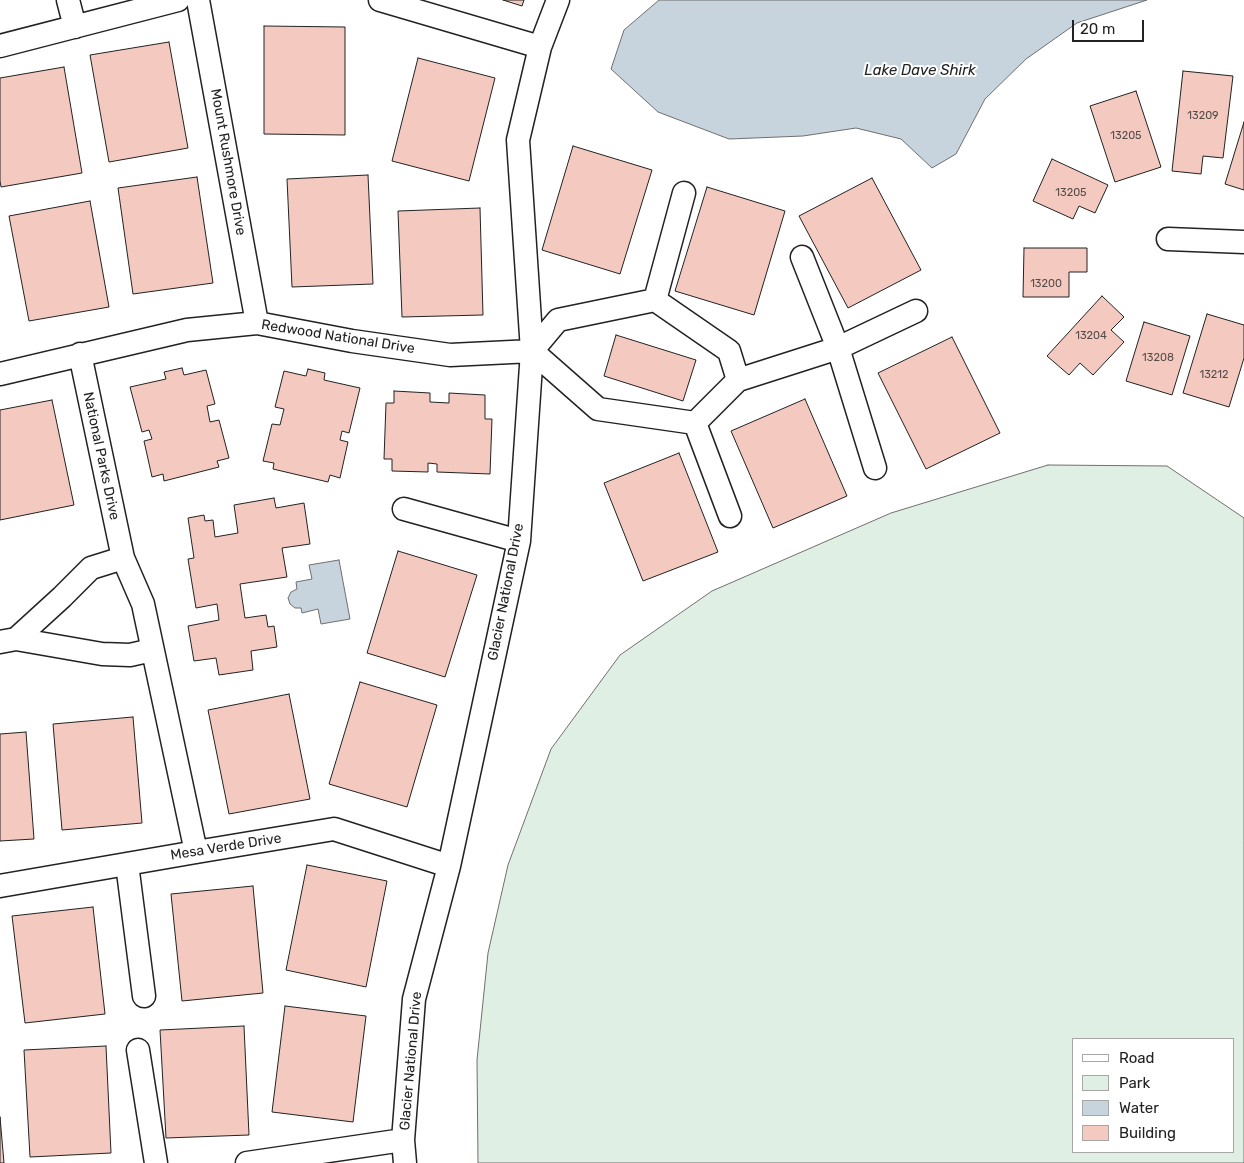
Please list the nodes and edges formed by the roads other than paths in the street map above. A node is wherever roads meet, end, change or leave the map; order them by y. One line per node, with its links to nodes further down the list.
1 (68, 0): 6 (street)
2 (178, 0): 6 (street)
3 (198, 0): 15 (street, Mount Rushmore Drive)
4 (380, 0): 8 (street)
5 (558, 0): 8 (street, Glacier National Drive)
6 (76, 27): 7 (street)
7 (0, 46)
8 (540, 47): 17 (street, Glacier National Drive)
9 (684, 193): 13 (street)
10 (1168, 239): 11 (street)
11 (1244, 242)
12 (802, 257): 16 (street)
13 (655, 300): 17 (street); 20 (street)
14 (916, 311): 16 (street)
15 (257, 323): 17 (street, Redwood National Drive); 18 (street, Redwood National Drive)
16 (838, 348): 20 (street); 22 (street)
17 (532, 351): 21 (street); 25 (street, Glacier National Drive)
18 (80, 354): 19 (street, Redwood National Drive); 26 (street, National Parks Drive)
19 (1, 367)
20 (738, 380): 21 (street)
21 (695, 423): 24 (street)
22 (875, 468)
23 (404, 509): 25 (street)
24 (730, 516)
25 (519, 541): 31 (street, Glacier National Drive)
26 (123, 558): 27 (street); 28 (street, National Parks Drive)
27 (8, 640): 28 (street)
28 (152, 650): 29 (street, National Parks Drive)
29 (196, 852): 30 (street, Mesa Verde Drive); 31 (street, Mesa Verde Drive)
30 (127, 864): 32 (street, Mesa Verde Drive); 33 (street)
31 (449, 866): 35 (street, Glacier National Drive)
32 (0, 886)
33 (144, 996)
34 (138, 1050): 36 (street)
35 (403, 1140): 37 (street, Glacier National Drive); 38 (street)
36 (156, 1163)
37 (247, 1163)
38 (405, 1163)

